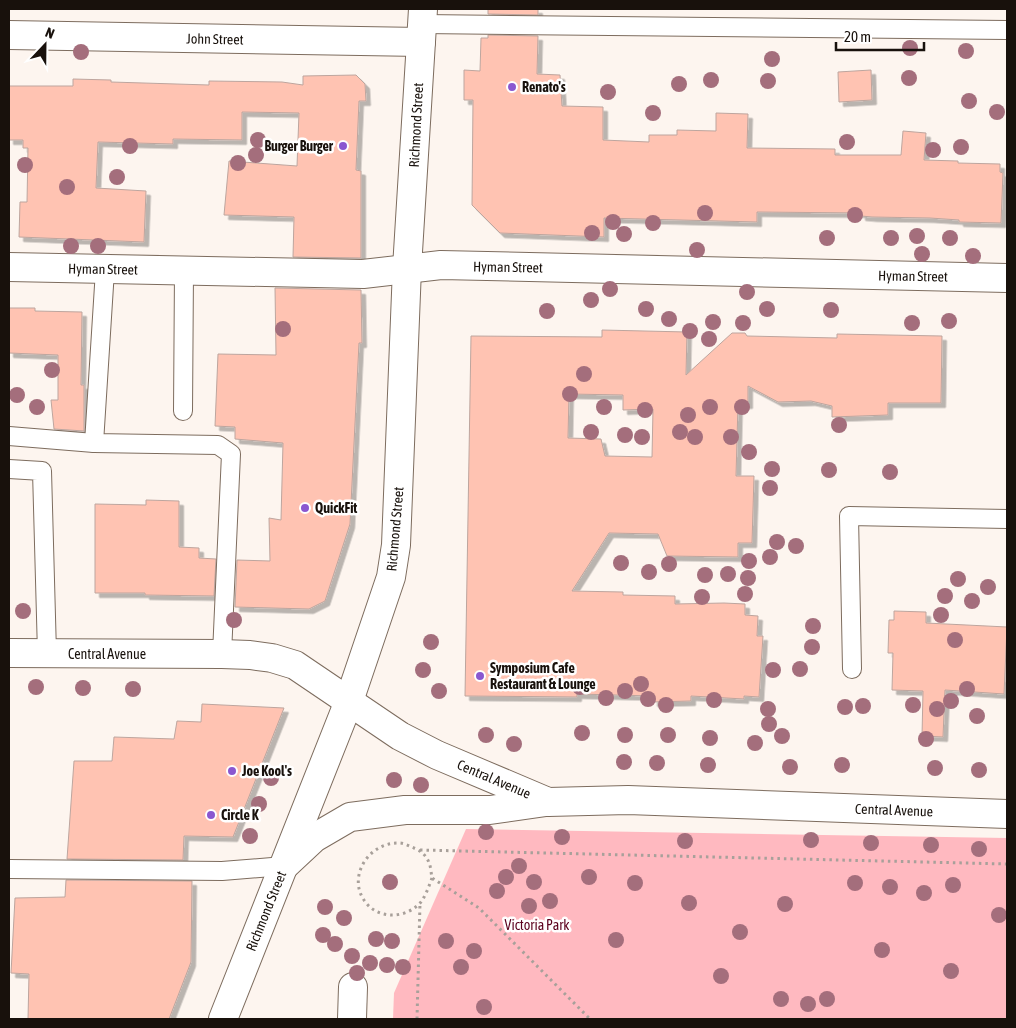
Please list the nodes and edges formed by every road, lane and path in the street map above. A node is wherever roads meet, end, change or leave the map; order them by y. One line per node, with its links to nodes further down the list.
1 (422, 25): 2 (lane); 3 (street, John Street); 5 (street, Richmond Street)
2 (1007, 30)
3 (9, 35)
4 (9, 267): 6 (street, Hyman Street)
5 (407, 268): 7 (street, Hyman Street); 8 (street, Hyman Street); 18 (street, Richmond Street)
6 (105, 270): 7 (street, Hyman Street); 11 (lane)
7 (184, 271): 9 (lane)
8 (1007, 278)
9 (183, 411)
10 (9, 436): 11 (lane)
11 (94, 443): 16 (lane)
12 (9, 470): 15 (lane)
13 (1007, 519): 17 (lane)
14 (9, 653): 15 (street, Central Avenue)
15 (47, 653): 16 (street, Central Avenue)
16 (222, 654): 18 (street, Central Avenue)
17 (852, 669)
18 (349, 701): 19 (street, Central Avenue); 23 (street, Richmond Street)
19 (548, 802): 20 (street, Central Avenue); 23 (street)
20 (1007, 814)
21 (420, 850): 22 (path); 25 (path); 26 (path)
22 (1007, 864)
23 (284, 866): 24 (lane); 28 (street, Richmond Street)
24 (9, 869)
25 (432, 878): 26 (path); 31 (path)
26 (420, 902): 30 (path)
27 (353, 987): 29 (street)
28 (223, 1019)
29 (352, 1019)
30 (417, 1019)
31 (590, 1019)

